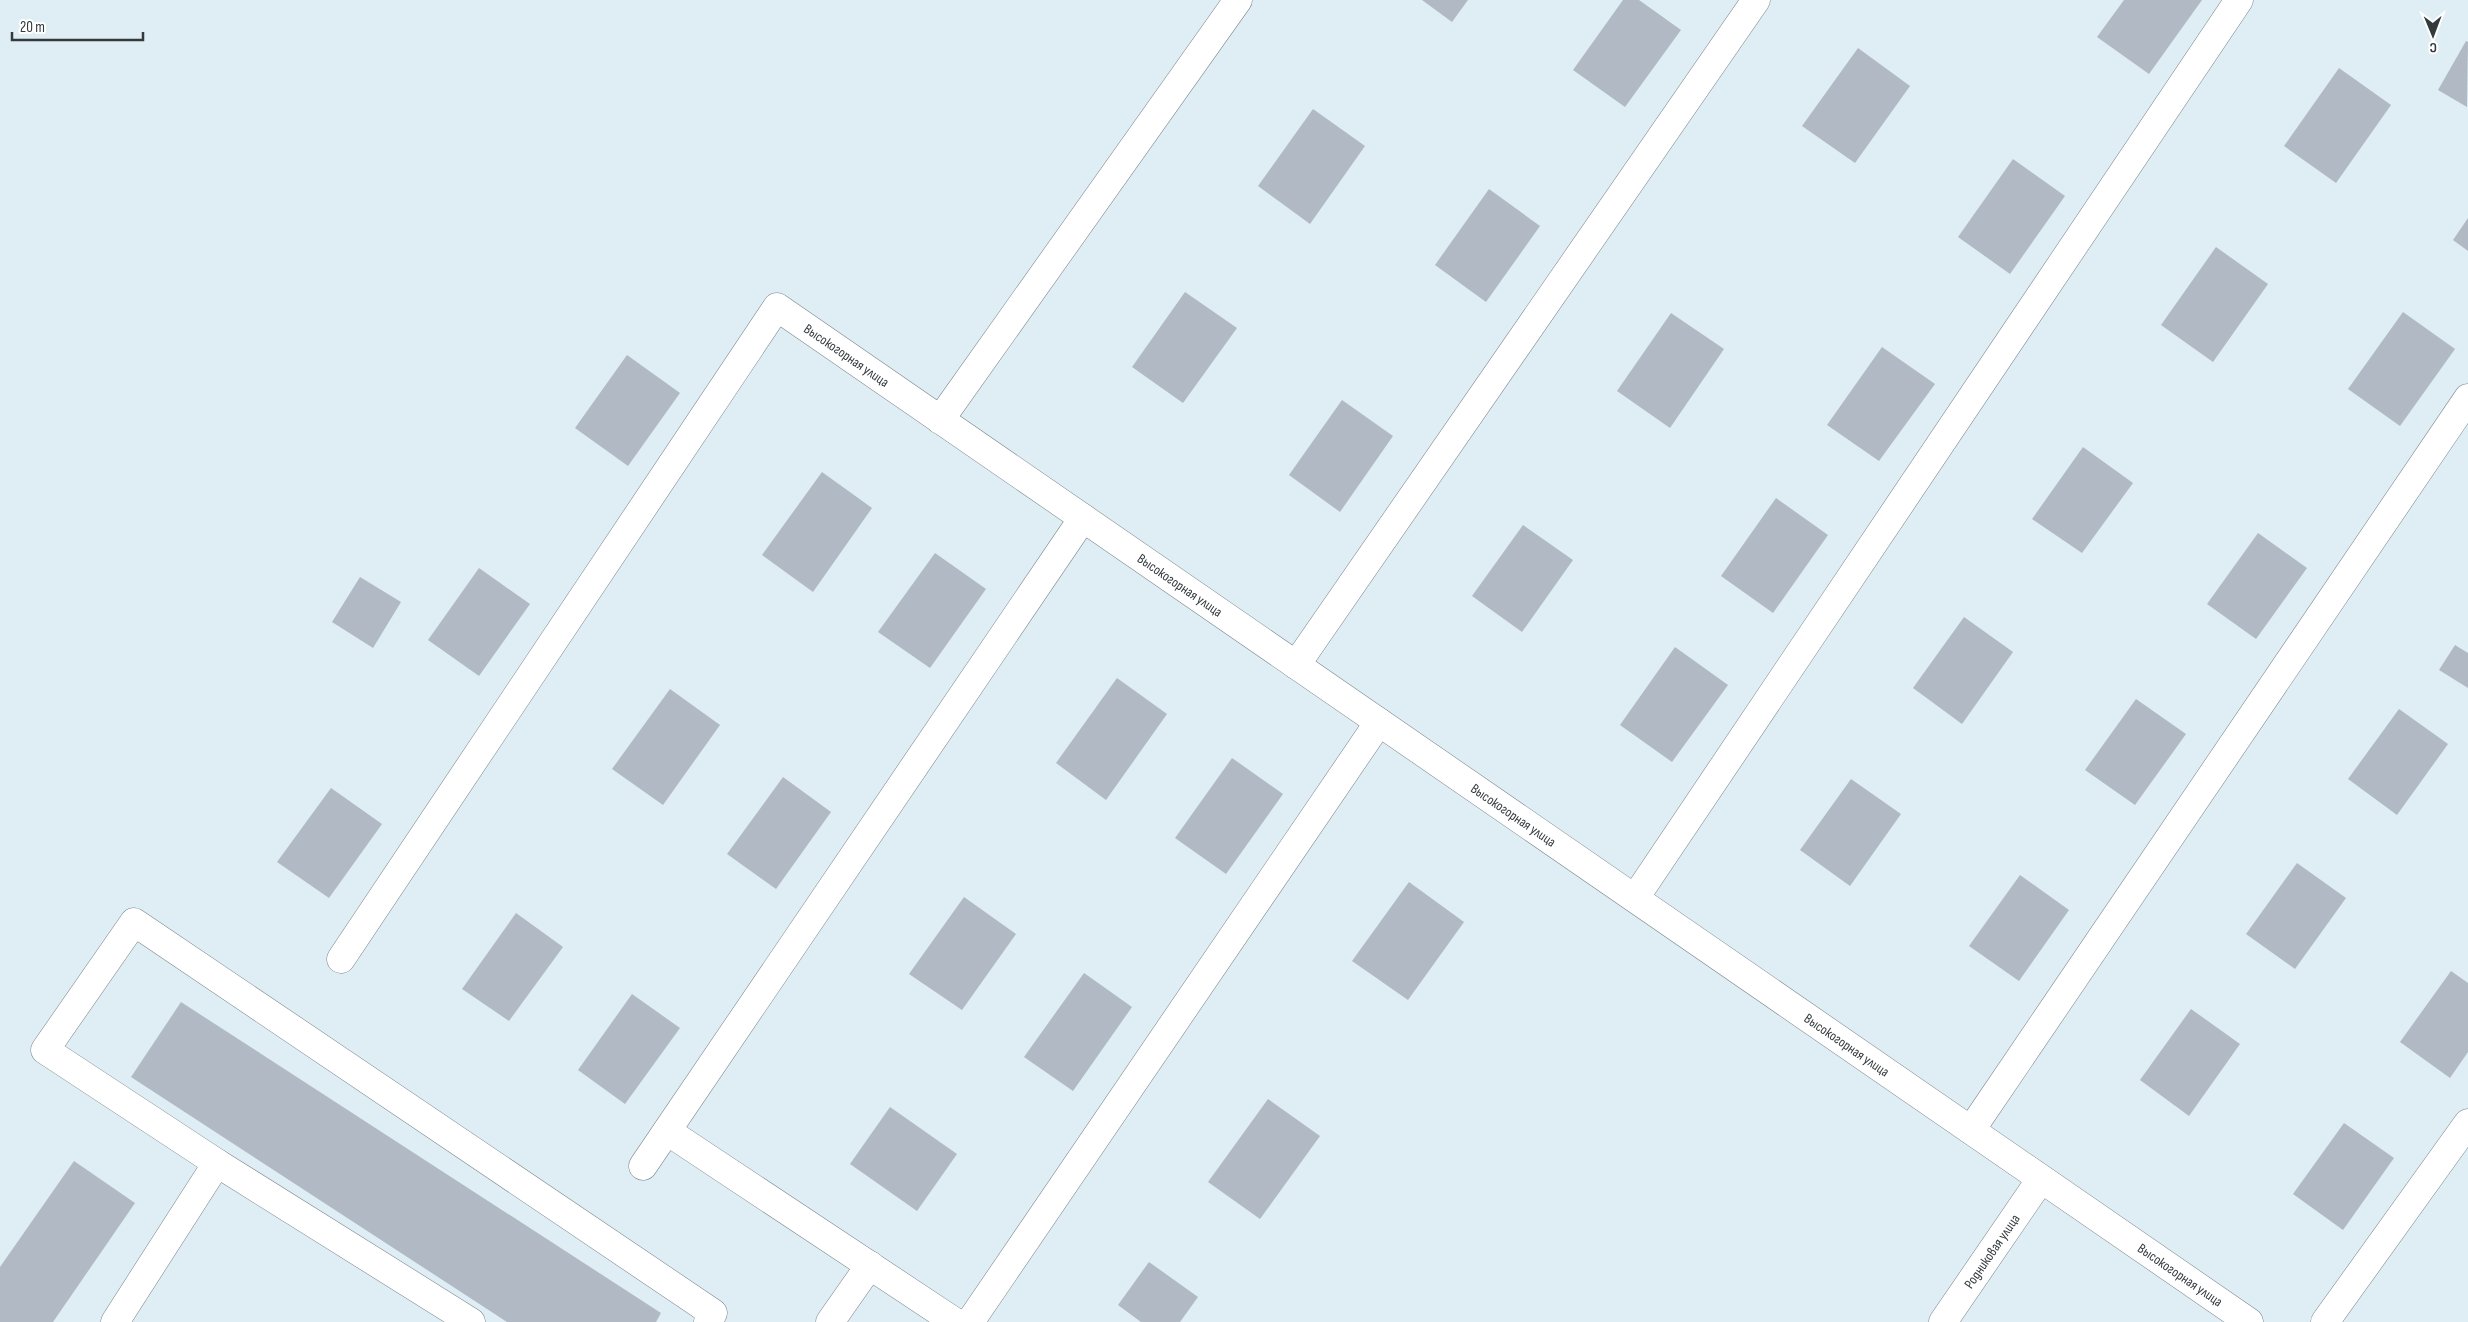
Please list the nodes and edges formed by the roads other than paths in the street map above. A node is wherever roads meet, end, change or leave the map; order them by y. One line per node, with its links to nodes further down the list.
1 (1238, 0): 5 (street)
2 (1756, 0): 7 (street)
3 (2239, 0): 9 (street)
4 (2468, 398): 12 (street)
5 (940, 420): 6 (street, Высокогорная улица); 10 (street, Высокогорная улица)
6 (1083, 518): 7 (street, Высокогорная улица); 13 (street)
7 (1296, 665): 8 (street, Высокогорная улица)
8 (1379, 722): 9 (street, Высокогорная улица); 23 (street)
9 (1635, 898): 12 (street, Высокогорная улица)
10 (341, 959)
11 (2468, 1123): 26 (street)
12 (1971, 1130): 16 (street, Высокогорная улица)
13 (667, 1131): 15 (street); 17 (street)
14 (216, 1163): 18 (street); 19 (street); 20 (street)
15 (643, 1166)
16 (2041, 1179): 24 (street, Родниковая улица); 25 (street, Высокогорная улица)
17 (870, 1265): 21 (street); 22 (street)
18 (115, 1322)
19 (471, 1322)
20 (708, 1322)
21 (830, 1322)
22 (955, 1322)
23 (970, 1322)
24 (1943, 1322)
25 (2249, 1322)
26 (2325, 1322)

